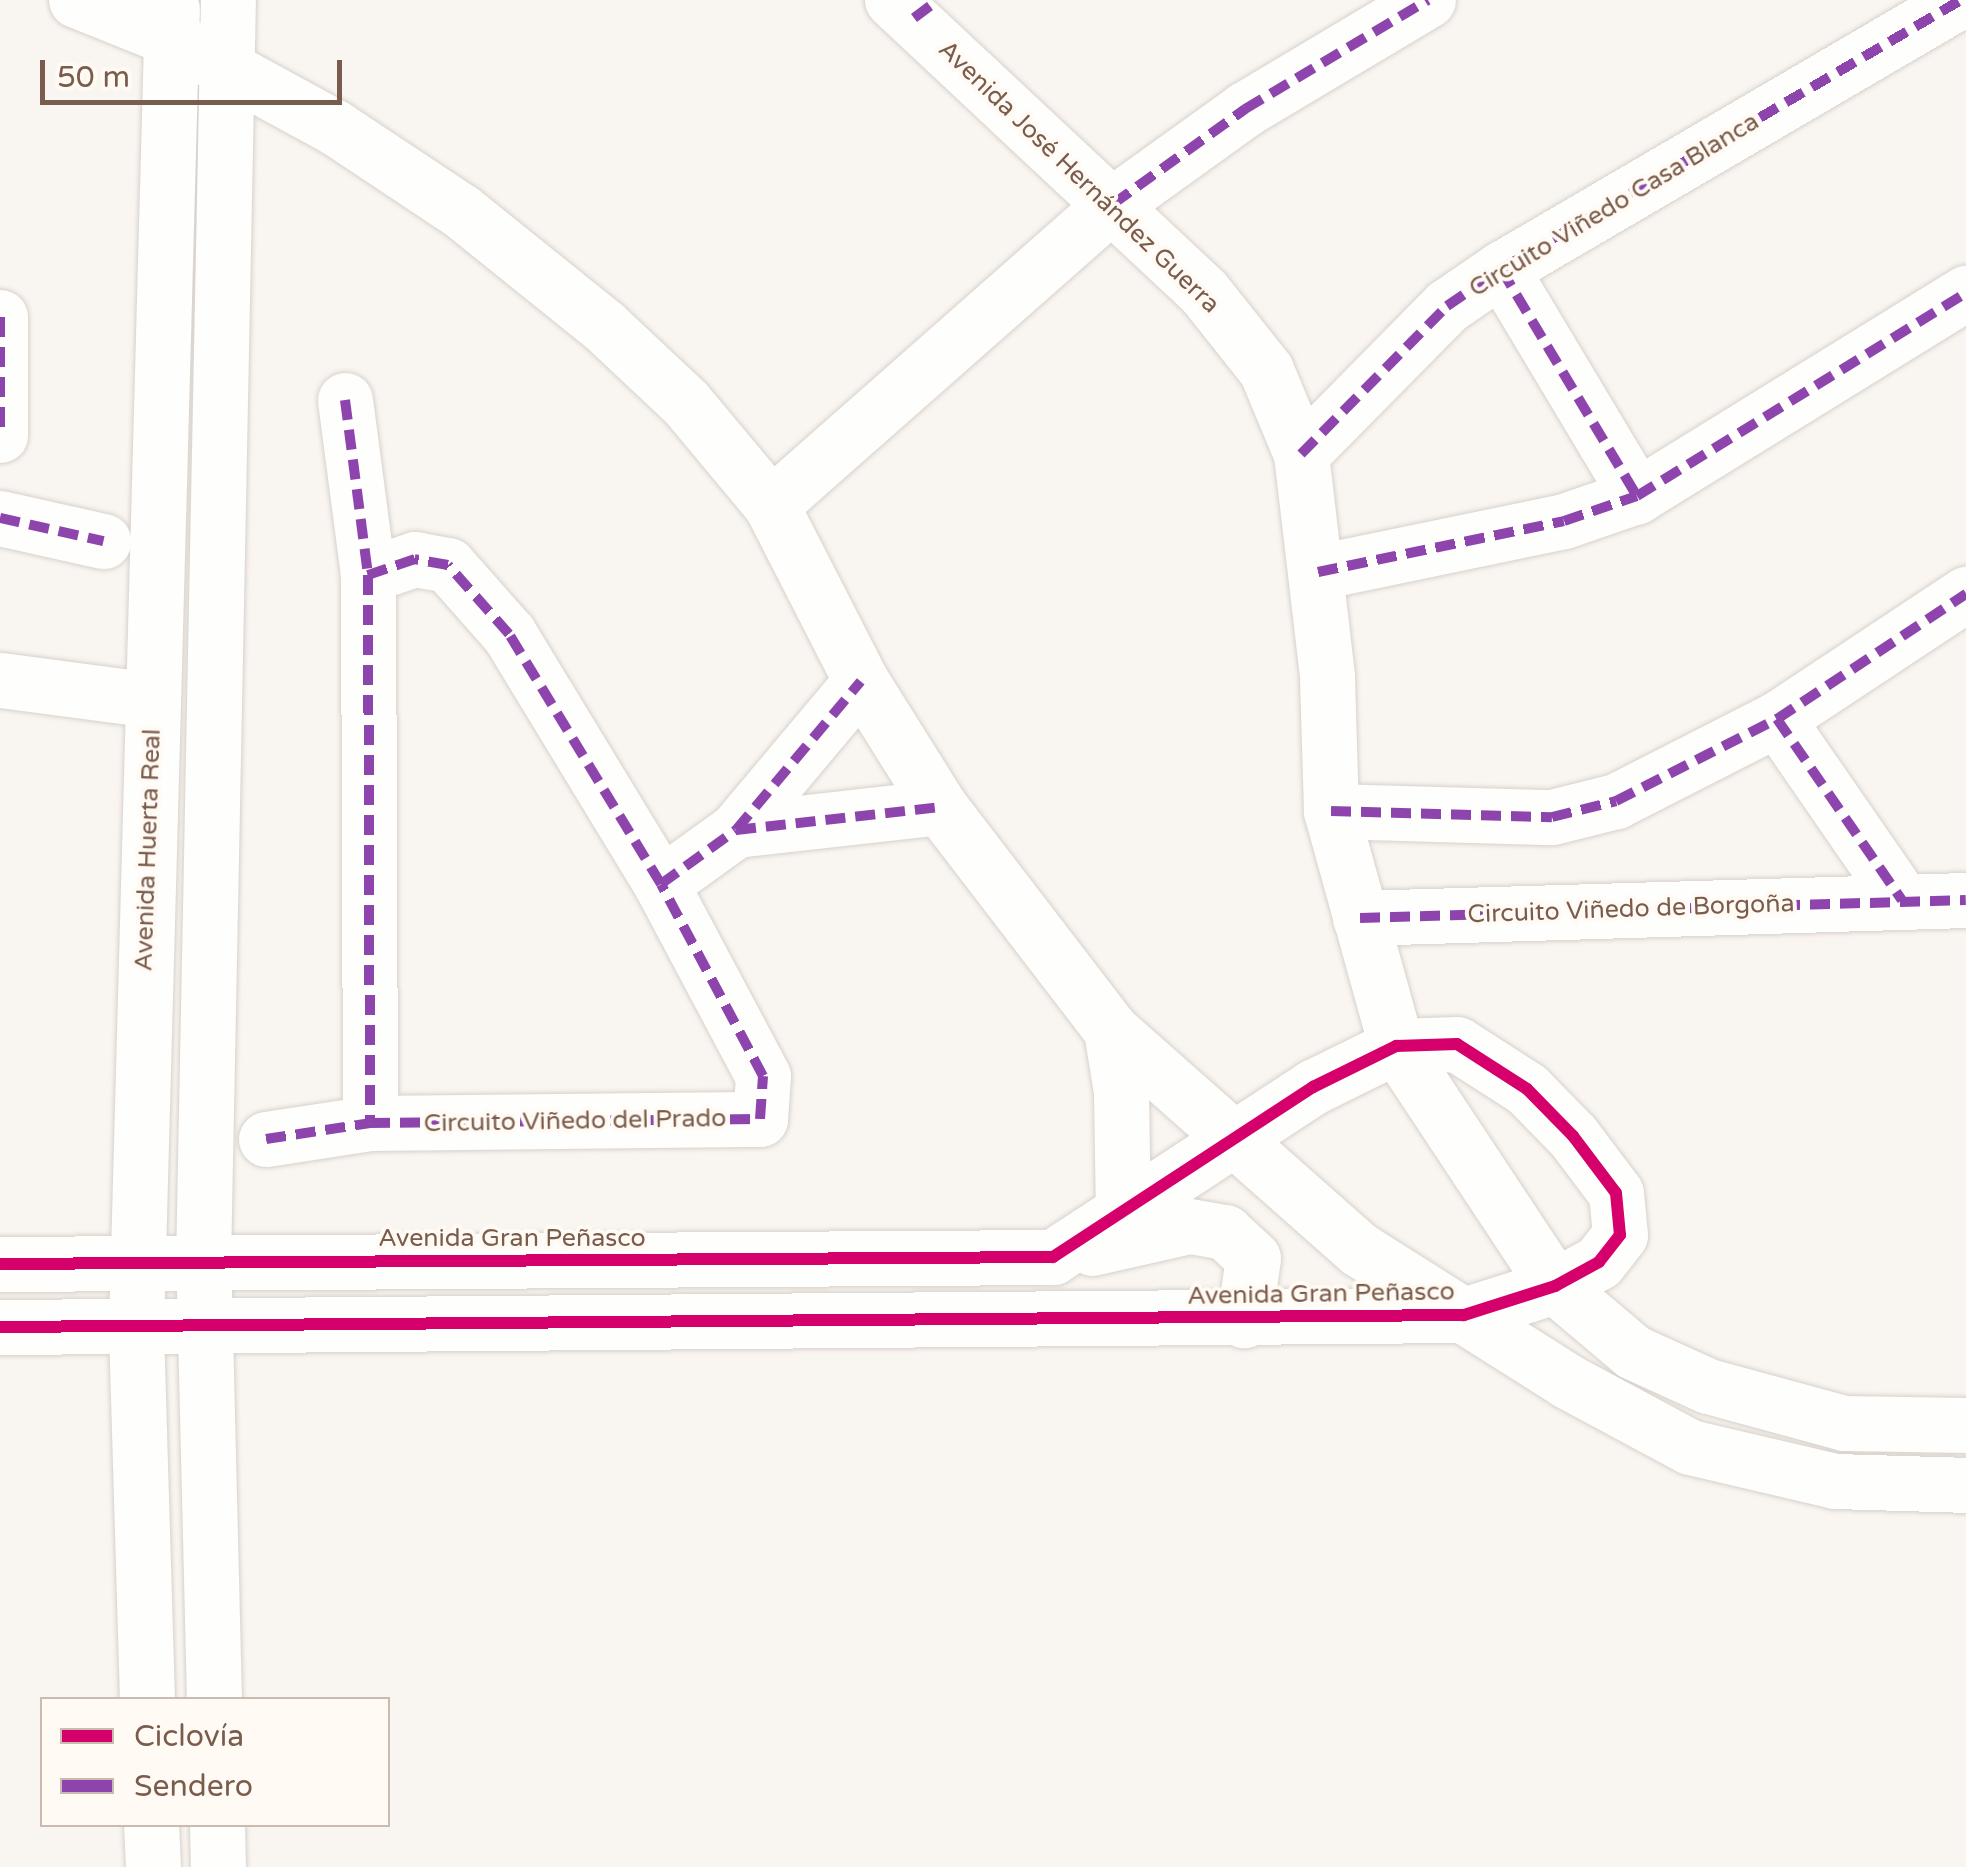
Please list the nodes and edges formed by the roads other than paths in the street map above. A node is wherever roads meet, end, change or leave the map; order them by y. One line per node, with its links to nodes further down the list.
1 (76, 0): 6 (street)
2 (228, 0): 7 (street)
3 (1428, 0): 8 (street)
4 (1961, 0): 9 (street, Circuito Viñedo Casa Blanca)
5 (914, 6): 8 (street, Avenida José Hernández Guerra)
6 (171, 19): 7 (street); 24 (street, Avenida Huerta Real)
7 (225, 66): 16 (street); 42 (street)
8 (1113, 204): 14 (street, Avenida José Hernández Guerra); 16 (street)
9 (1501, 269): 14 (street, Circuito Viñedo Casa Blanca); 15 (street)
10 (1966, 293): 15 (street)
11 (0, 317): 13 (street)
12 (345, 400): 20 (street)
13 (0, 434)
14 (1301, 454): 19 (street, Avenida José Hernández Guerra)
15 (1637, 496): 19 (street)
16 (771, 506): 23 (street)
17 (0, 518): 18 (street)
18 (103, 541)
19 (1318, 572): 27 (street, Avenida José Hernández Guerra)
20 (368, 575): 29 (street, Circuito Viñedo del Prado); 35 (street)
21 (1966, 594): 25 (street)
22 (0, 680): 24 (street)
23 (861, 680): 26 (street); 28 (street)
24 (152, 700): 41 (street, Avenida Huerta Real)
25 (1777, 718): 27 (street); 30 (street)
26 (940, 806): 28 (street); 33 (street)
27 (1330, 811): 32 (street, Avenida José Hernández Guerra)
28 (736, 830): 29 (street)
29 (661, 884): 35 (street, Circuito Viñedo del Prado)
30 (1902, 900): 31 (street, Circuito Viñedo de Borgoña); 32 (street, Circuito Viñedo de Borgoña)
31 (1966, 900)
32 (1360, 918): 34 (street, Avenida José Hernández Guerra)
33 (1111, 1030): 37 (street); 38 (street)
34 (1396, 1046): 37 (street, Avenida Gran Peñasco); 43 (street, Avenida José Hernández Guerra); 43 (street, Avenida Gran Peñasco)
35 (370, 1123): 36 (street, Circuito Viñedo del Prado)
36 (266, 1138)
37 (1231, 1138): 38 (street, Avenida Gran Peñasco); 44 (street)
38 (1122, 1215): 39 (street, Avenida Gran Peñasco)
39 (1053, 1257): 42 (street, Avenida Gran Peñasco); 45 (street, Avenida Gran Peñasco)
40 (0, 1264): 41 (street, Avenida Gran Peñasco)
41 (137, 1264): 42 (street, Avenida Gran Peñasco); 46 (street, Avenida Huerta Real)
42 (203, 1264): 47 (street)
43 (1554, 1286): 44 (street, Avenida Gran Peñasco); 49 (street, Avenida José Hernández Guerra)
44 (1464, 1315): 45 (street, Avenida Gran Peñasco); 50 (street)
45 (1244, 1320): 47 (street, Avenida Gran Peñasco)
46 (136, 1326): 47 (street, Avenida Gran Peñasco); 48 (street, Avenida Gran Peñasco); 51 (street, Avenida Huerta Real)
47 (204, 1326): 52 (street)
48 (0, 1328)
49 (1966, 1425)
50 (1966, 1485)
51 (148, 1697)
52 (214, 1697)
53 (151, 1827): 55 (street)
54 (217, 1827): 56 (street)
55 (152, 1867)
56 (218, 1867)

